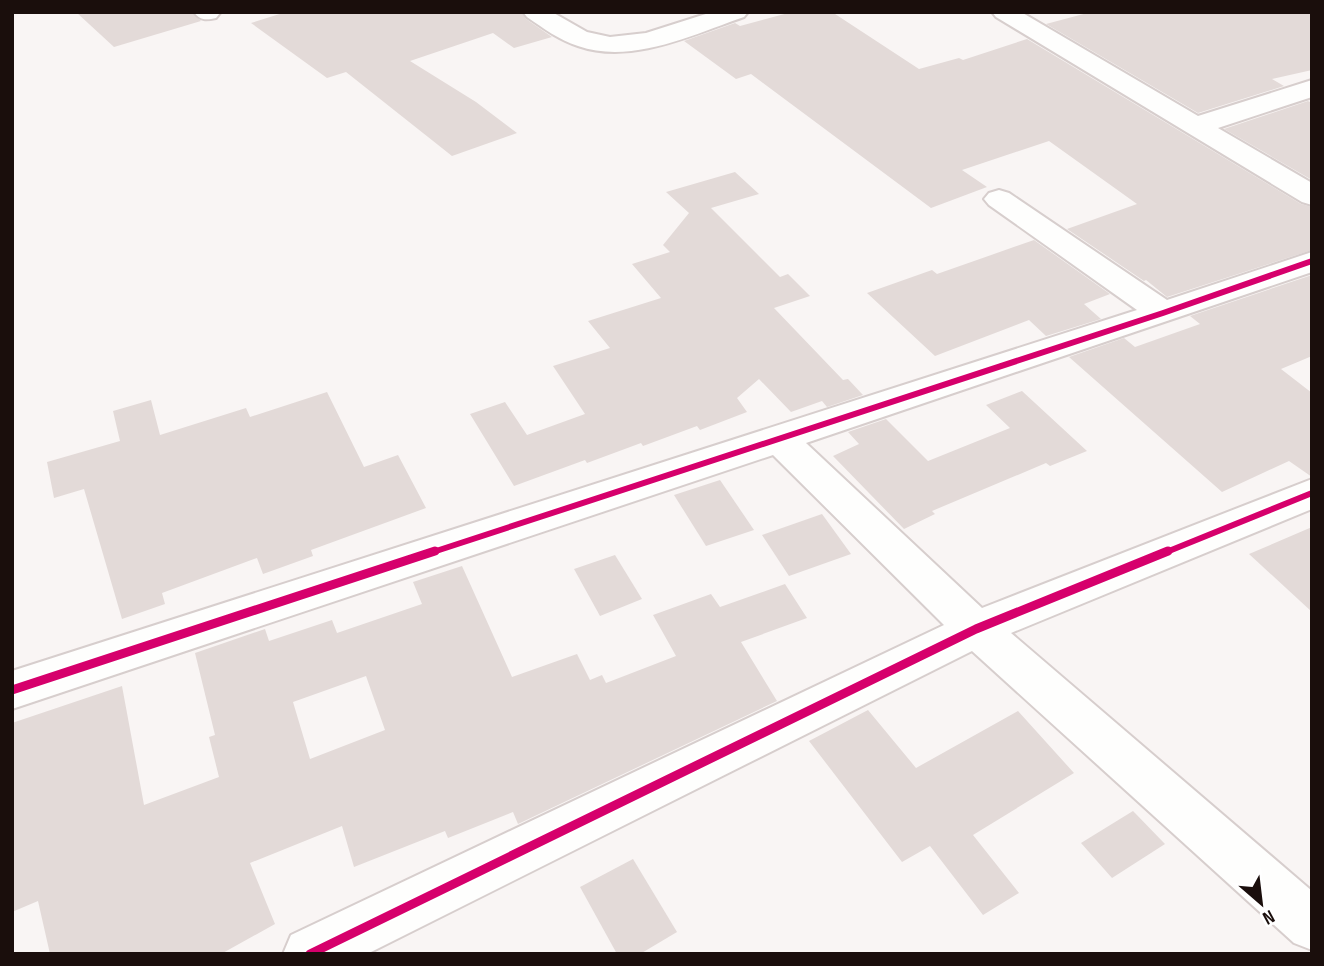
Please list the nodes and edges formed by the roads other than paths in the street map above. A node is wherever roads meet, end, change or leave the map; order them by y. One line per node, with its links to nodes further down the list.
1 (535, 12): 2 (street)
2 (736, 12)
3 (1004, 12): 5 (street)
4 (1312, 88): 5 (street)
5 (1193, 127): 6 (street)
6 (1312, 196)
7 (999, 199): 9 (street)
8 (1312, 261): 9 (street)
9 (1163, 313): 10 (street)
10 (779, 439): 12 (street); 13 (street)
11 (1312, 493): 12 (street)
12 (976, 629): 14 (street); 15 (street)
13 (12, 690)
14 (1312, 925)
15 (310, 954)

